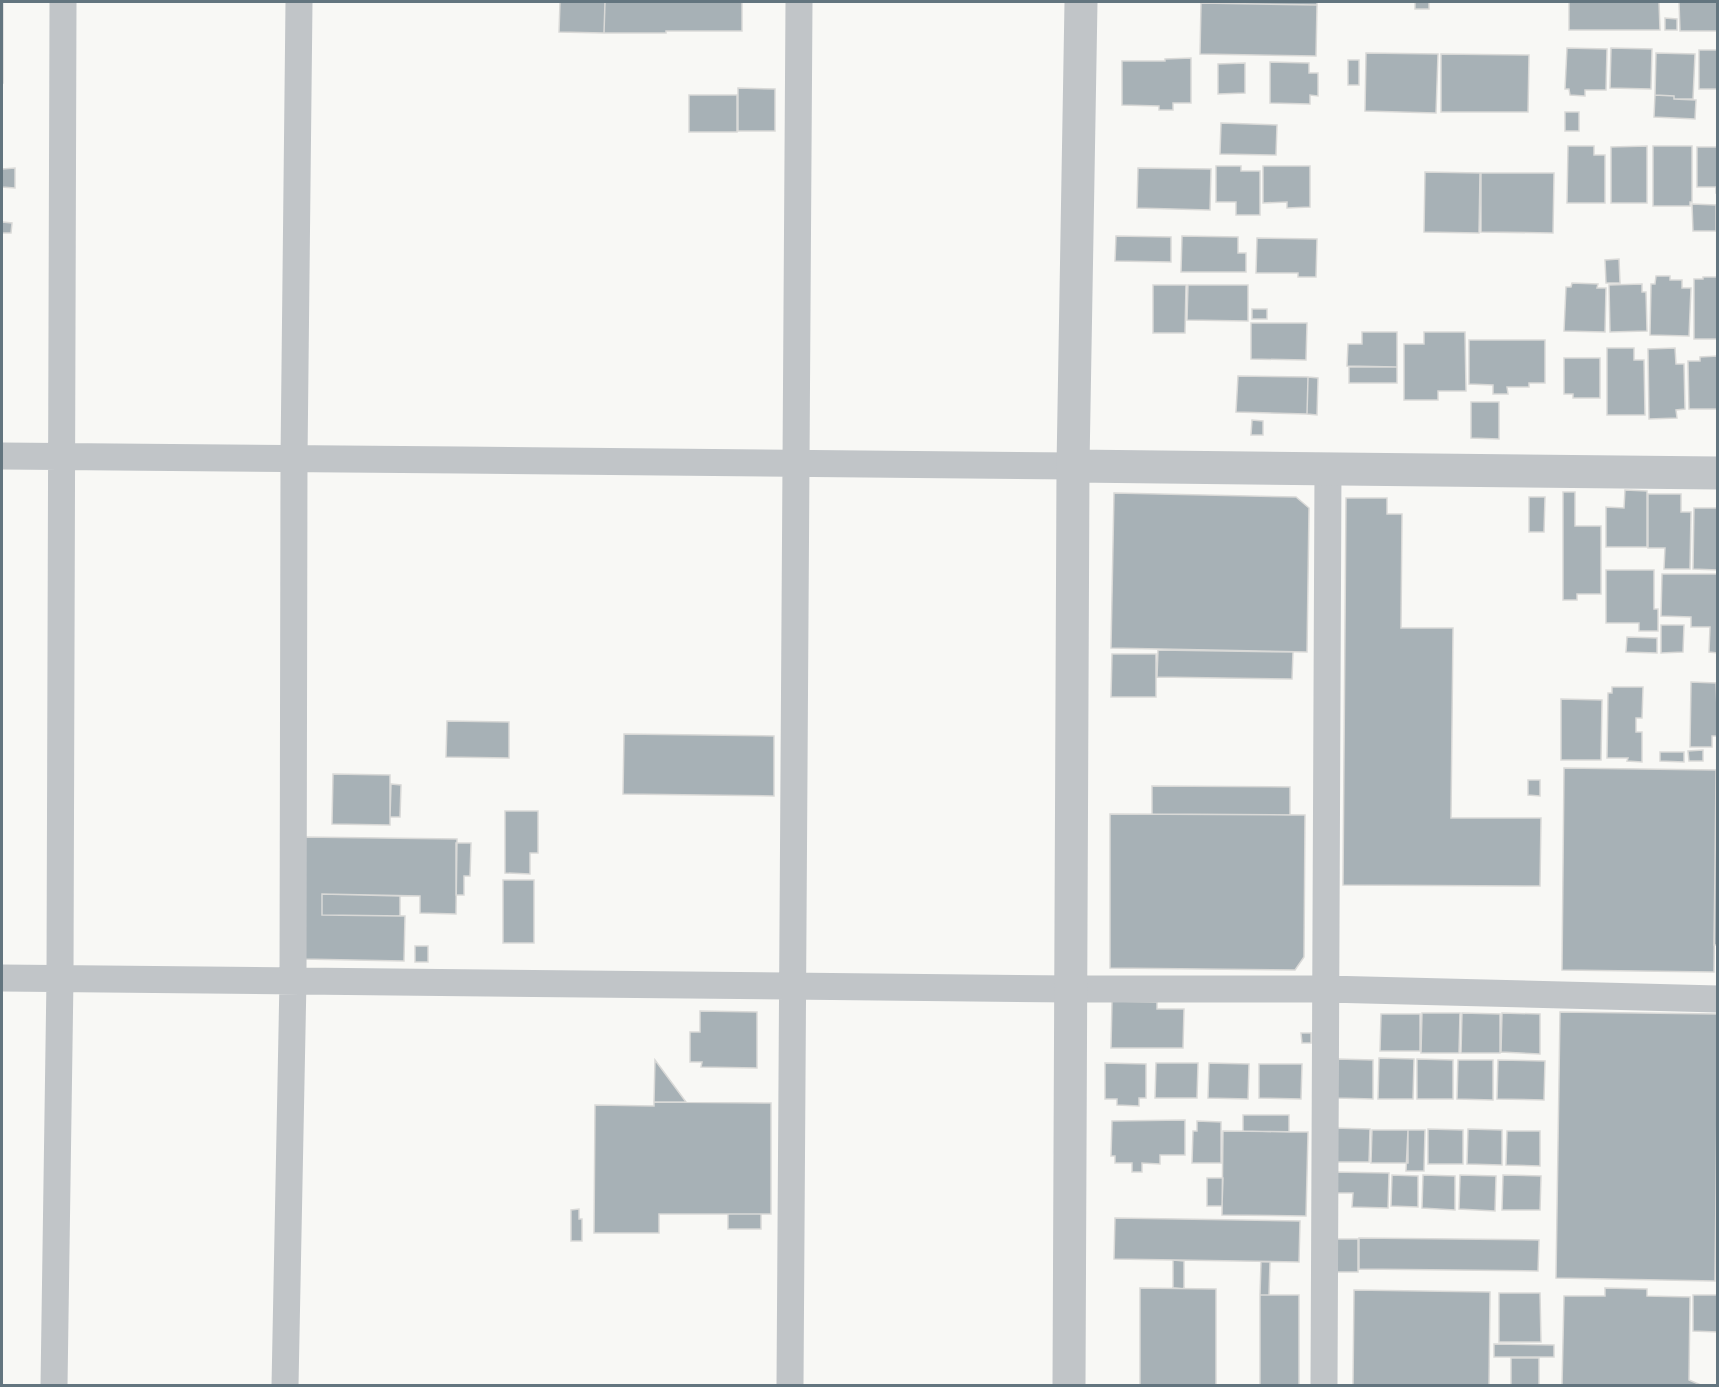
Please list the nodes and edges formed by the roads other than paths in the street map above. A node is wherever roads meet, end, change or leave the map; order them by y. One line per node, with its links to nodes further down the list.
1 (63, 2): 6 (street)
2 (299, 2): 7 (street)
3 (799, 2): 8 (street)
4 (1081, 2): 9 (street)
5 (2, 456): 6 (street)
6 (61, 456): 7 (street); 13 (street)
7 (294, 459): 8 (street); 14 (street)
8 (795, 462): 9 (street); 15 (street)
9 (1073, 466): 10 (street); 16 (street)
10 (1328, 470): 11 (street); 17 (street)
11 (1718, 473)
12 (2, 978): 13 (street)
13 (60, 978): 14 (street); 19 (street)
14 (293, 980): 15 (street); 20 (street)
15 (794, 986): 16 (street); 21 (street)
16 (1071, 989): 17 (street); 22 (street)
17 (1326, 989): 18 (street); 23 (street)
18 (1718, 999)
19 (54, 1386)
20 (285, 1386)
21 (790, 1386)
22 (1069, 1386)
23 (1324, 1386)

